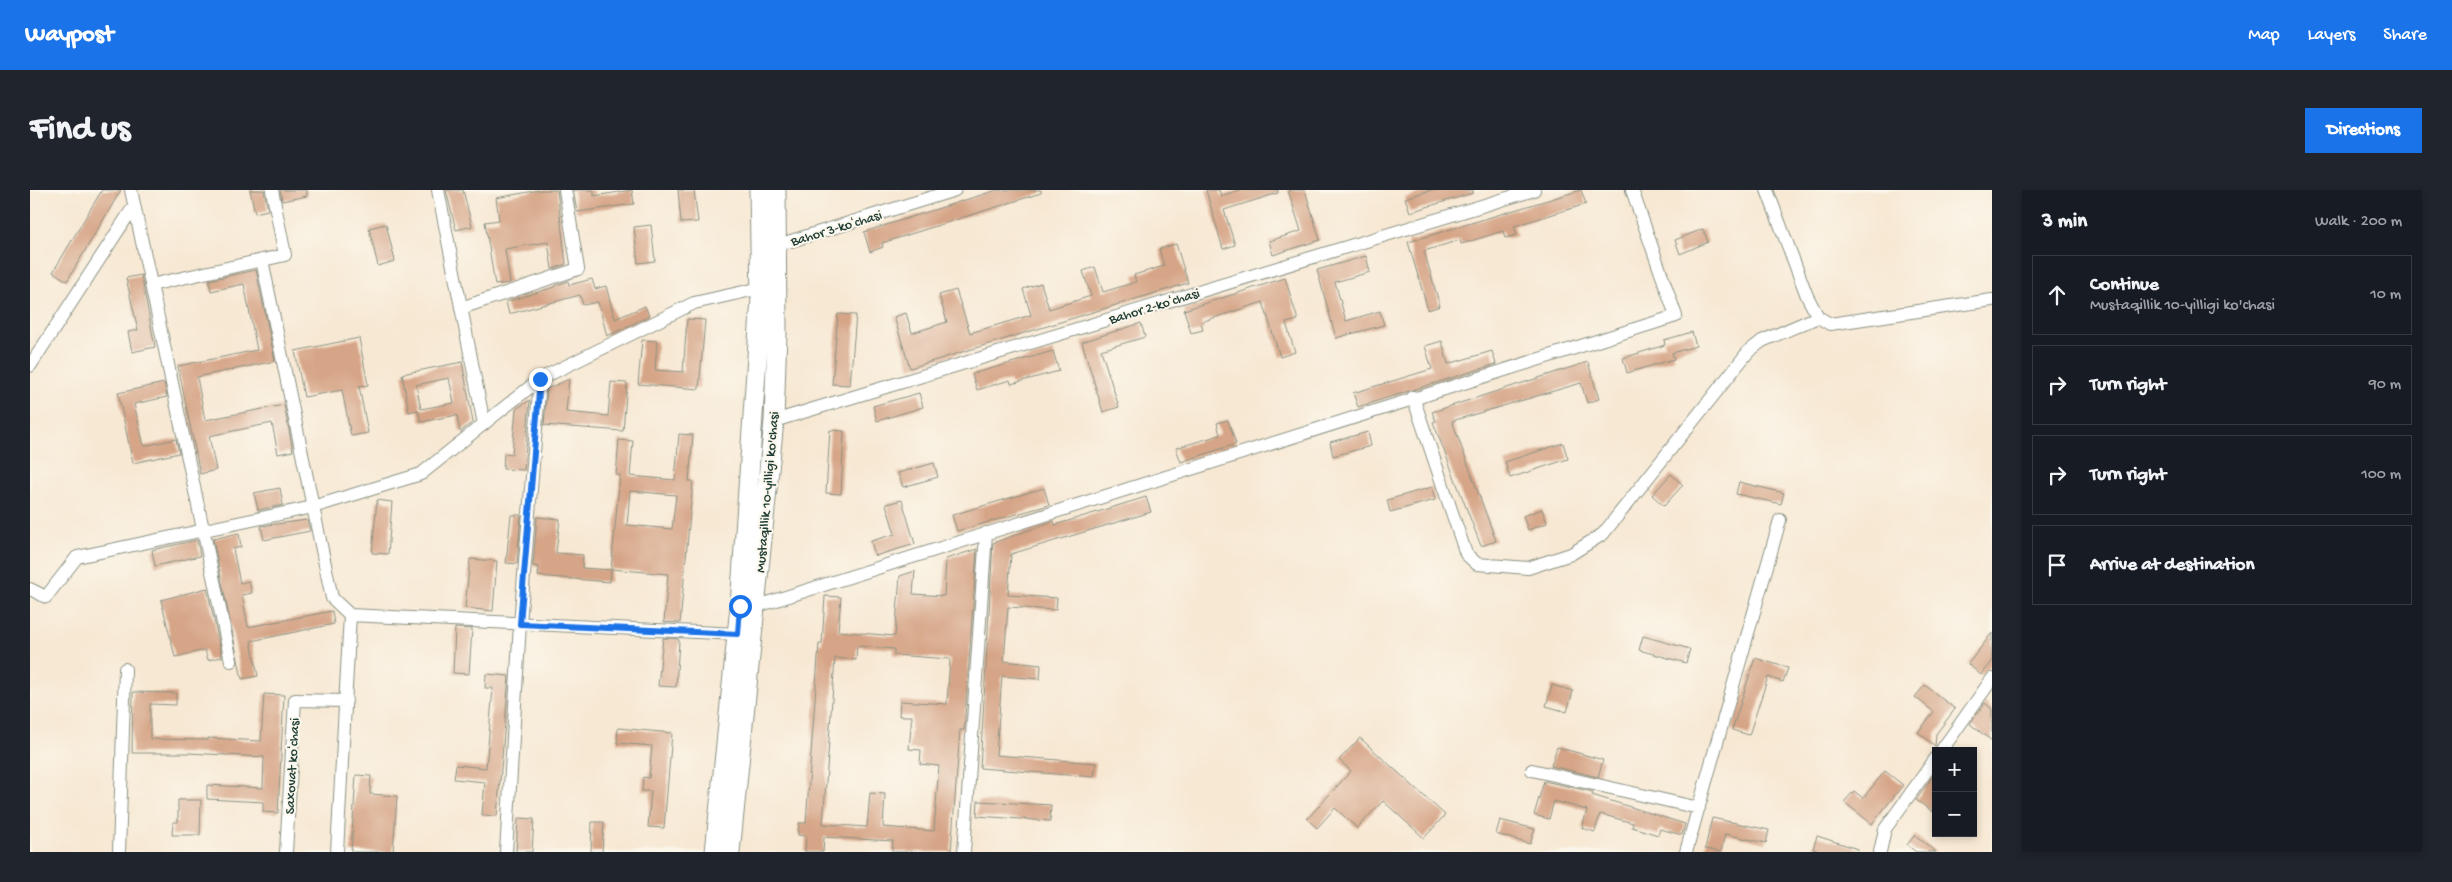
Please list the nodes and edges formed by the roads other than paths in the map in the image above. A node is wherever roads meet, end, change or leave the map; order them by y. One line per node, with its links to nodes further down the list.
1 (131, 190): 11 (street)
2 (272, 190): 13 (street)
3 (438, 190): 17 (street)
4 (565, 190): 17 (street)
5 (759, 190): 15 (main road, Mustaqillik 10-yilligi ko'chasi)
6 (776, 190): 12 (main road, Mustaqillik 10-yilligi ko'chasi)
7 (954, 190): 12 (street, Bahor 3-koʻchasi)
8 (1534, 190): 22 (street, Bahor 2-koʻchasi)
9 (1632, 190): 21 (street)
10 (1767, 190): 18 (street)
11 (134, 206): 14 (street); 19 (street)
12 (775, 246): 22 (main road, Mustaqillik 10-yilligi ko'chasi)
13 (262, 260): 14 (street); 24 (street)
14 (151, 285): 26 (street)
15 (761, 288): 20 (street); 32 (main road, Mustaqillik 10-yilligi ko'chasi)
16 (1992, 300): 18 (street)
17 (461, 308): 23 (street)
18 (1818, 317): 21 (street)
19 (30, 366)
20 (540, 379): 23 (street); 31 (street)
21 (1414, 397): 27 (street)
22 (774, 421): 29 (main road, Mustaqillik 10-yilligi ko'chasi)
23 (484, 424): 24 (street)
24 (313, 507): 26 (street); 30 (street)
25 (1780, 520): 40 (street)
26 (203, 530): 28 (street); 33 (street)
27 (986, 533): 29 (street); 47 (street)
28 (30, 589)
29 (754, 607): 46 (main road, Mustaqillik 10-yilligi ko'chasi)
30 (350, 616): 31 (street); 36 (street)
31 (520, 624): 32 (street); 44 (street)
32 (738, 634): 45 (main road, Mustaqillik 10-yilligi ko'chasi)
33 (231, 661)
34 (125, 669): 41 (street)
35 (1992, 680): 37 (street)
36 (346, 701): 42 (street, Saxovat koʻchasi); 43 (street)
37 (1944, 747)
38 (1932, 764): 49 (street)
39 (1532, 770): 40 (street)
40 (1699, 808): 48 (street)
41 (119, 852)
42 (286, 852)
43 (337, 852)
44 (506, 852)
45 (715, 852)
46 (730, 852)
47 (964, 852)
48 (1686, 852)
49 (1880, 852)

